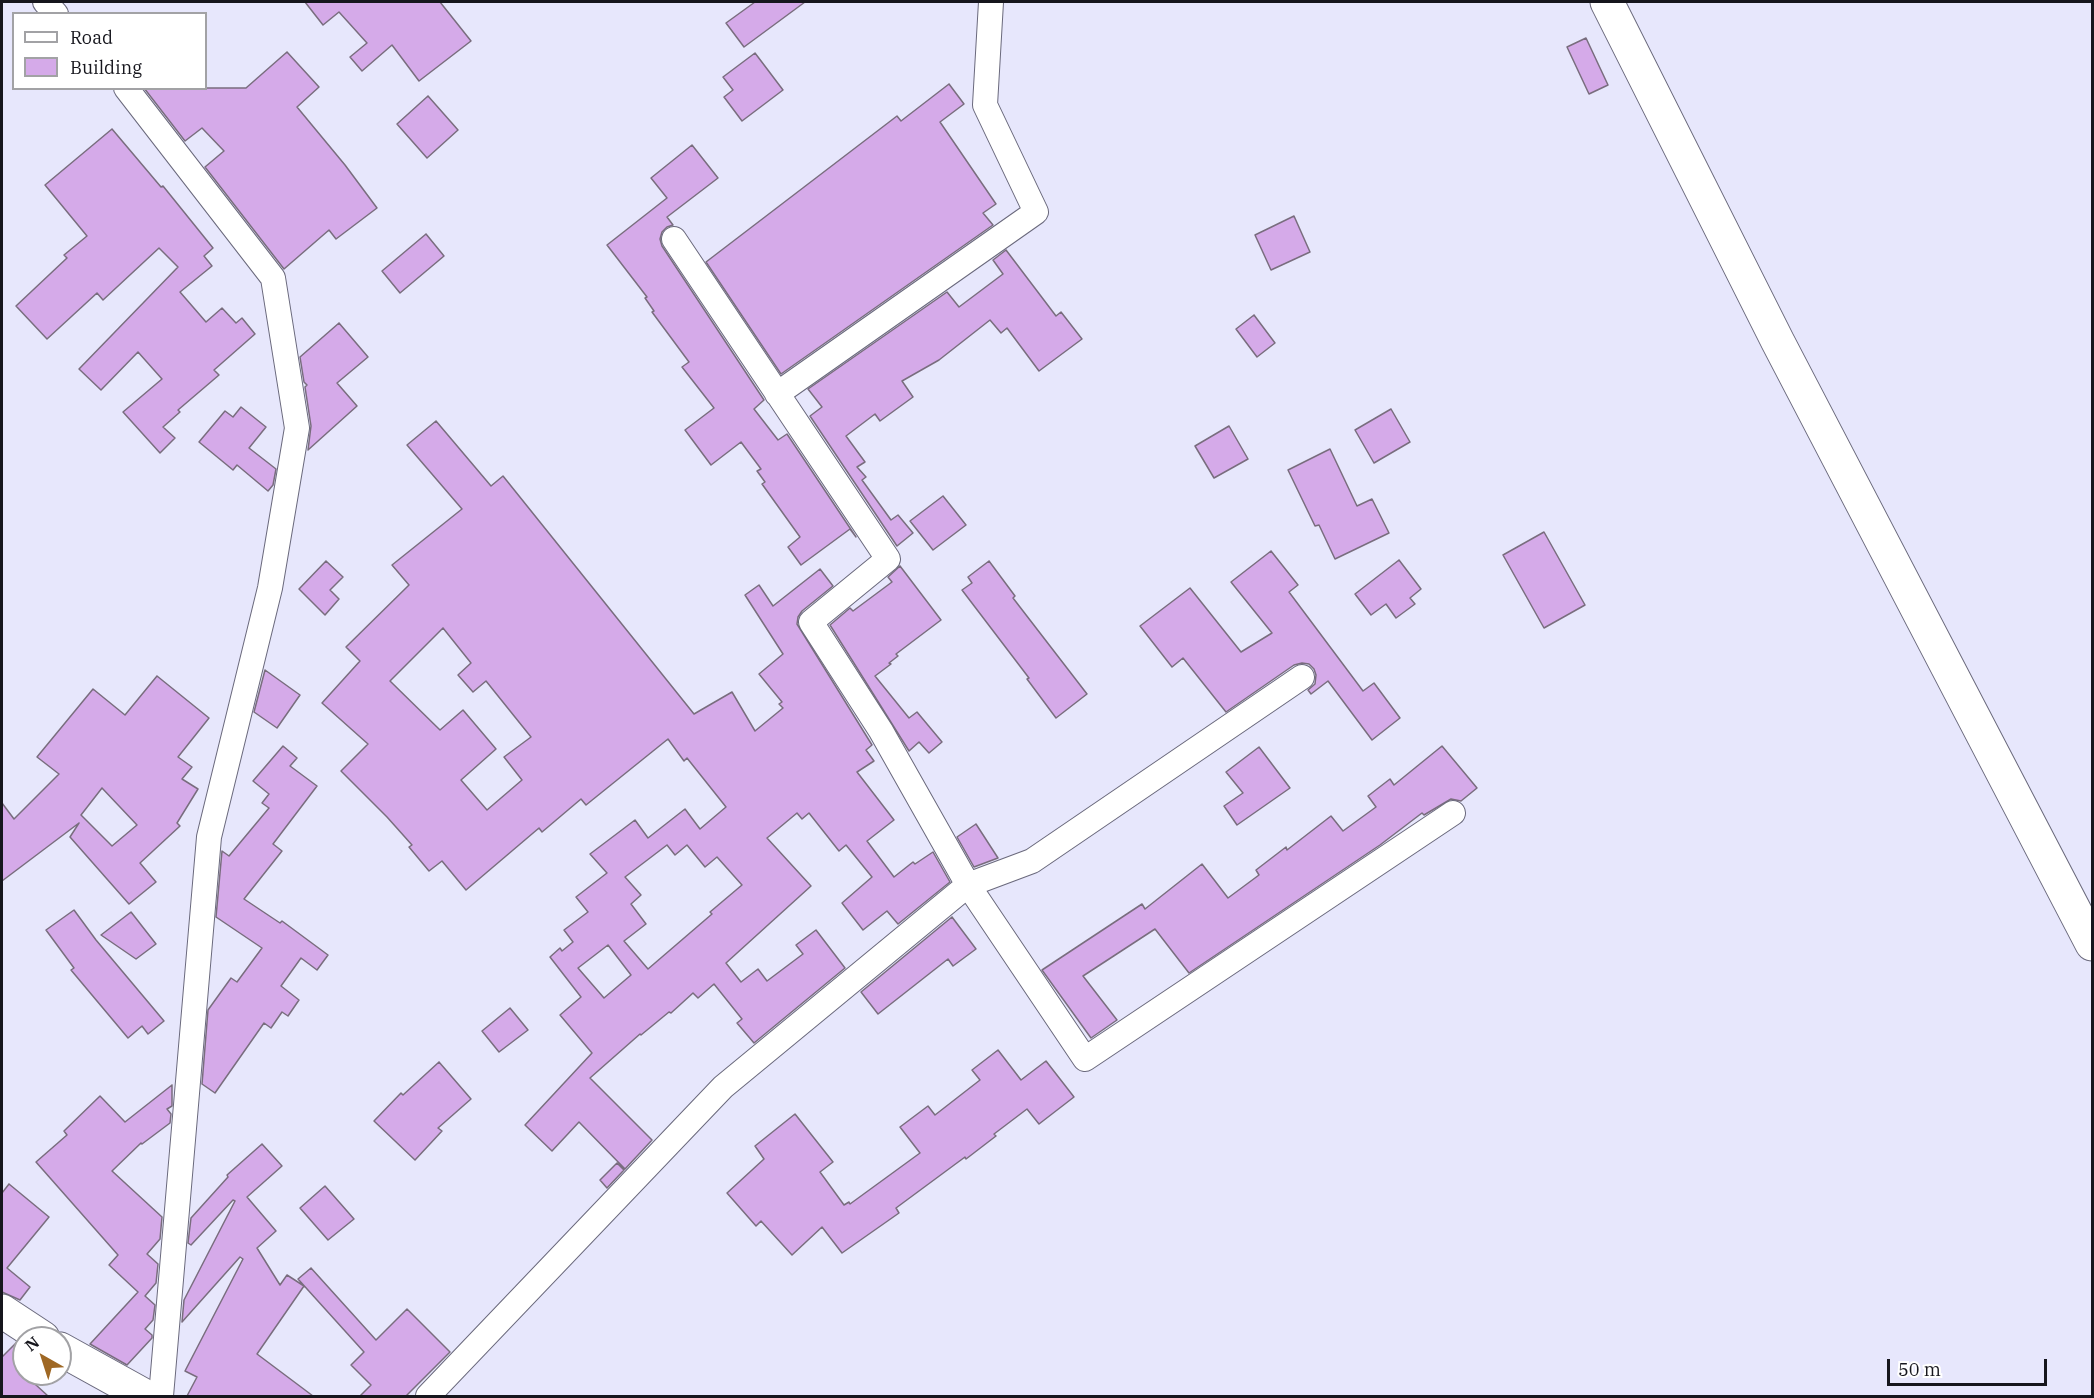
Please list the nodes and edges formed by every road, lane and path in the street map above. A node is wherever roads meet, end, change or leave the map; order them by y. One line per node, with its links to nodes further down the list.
1 (991, 2): 5 (street)
2 (1607, 2): 9 (street)
3 (128, 90): 14 (street)
4 (674, 240): 5 (street)
5 (777, 394): 8 (street)
6 (1302, 677): 8 (street)
7 (1453, 813): 8 (street)
8 (968, 885): 15 (street)
9 (2092, 944)
10 (2, 1311): 11 (street)
11 (24, 1326)
12 (72, 1356): 13 (street)
13 (144, 1396)
14 (162, 1396)
15 (428, 1396)

